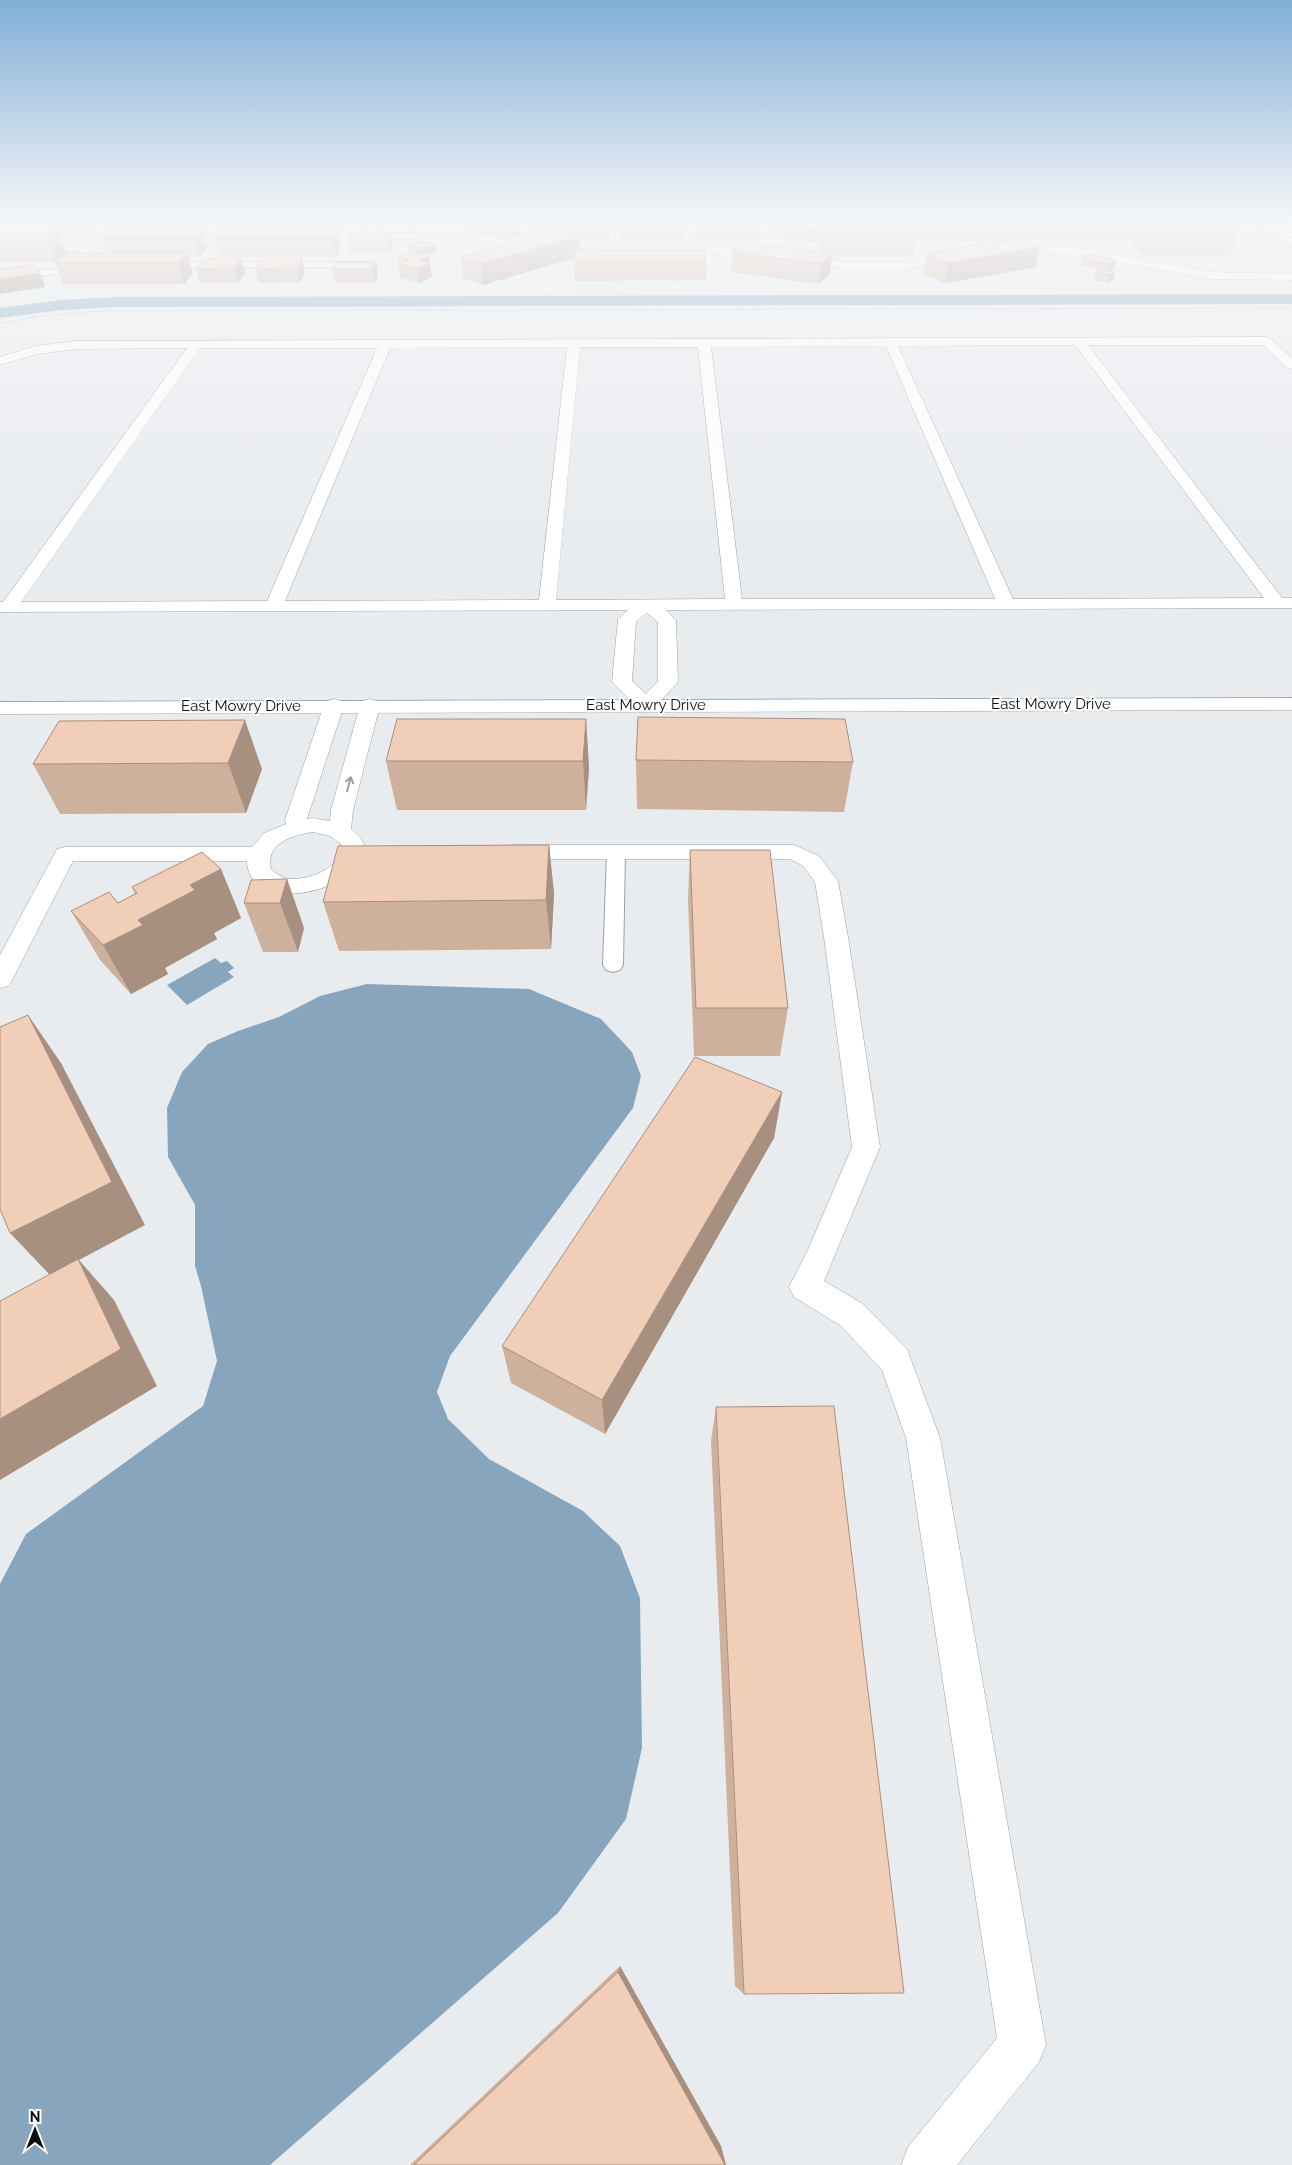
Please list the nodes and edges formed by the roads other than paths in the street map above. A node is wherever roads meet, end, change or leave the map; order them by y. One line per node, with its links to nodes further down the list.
1 (1266, 341): 2 (street); 3 (street); 10 (street)
2 (1284, 341)
3 (1080, 342): 5 (street); 12 (street)
4 (704, 343): 5 (street); 8 (street); 13 (street)
5 (892, 343): 11 (street)
6 (196, 344): 7 (street); 9 (street); 17 (street)
7 (386, 344): 8 (street); 14 (street)
8 (574, 344): 15 (street)
9 (0, 361)
10 (1292, 366)
11 (1007, 604): 12 (street); 13 (street)
12 (1285, 604)
13 (734, 605): 16 (street)
14 (274, 606): 15 (street); 17 (street)
15 (547, 606): 16 (street)
16 (648, 606): 18 (street); 18 (street)
17 (4, 607)
18 (646, 652): 20 (street); 20 (street)
19 (1292, 704): 20 (street, East Mowry Drive)
20 (646, 705): 22 (street, East Mowry Drive)
21 (334, 706): 22 (street, East Mowry Drive); 23 (street, East Mowry Drive); 24 (street)
22 (370, 706): 25 (street, one-way to 22)
23 (0, 708)
24 (298, 827): 25 (street); 29 (street)
25 (347, 841): 26 (street); 29 (street)
26 (386, 852)
27 (482, 852): 28 (street)
28 (616, 852): 30 (lane); 32 (street)
29 (259, 854): 31 (street)
30 (613, 965)
31 (0, 979)
32 (926, 2165)

